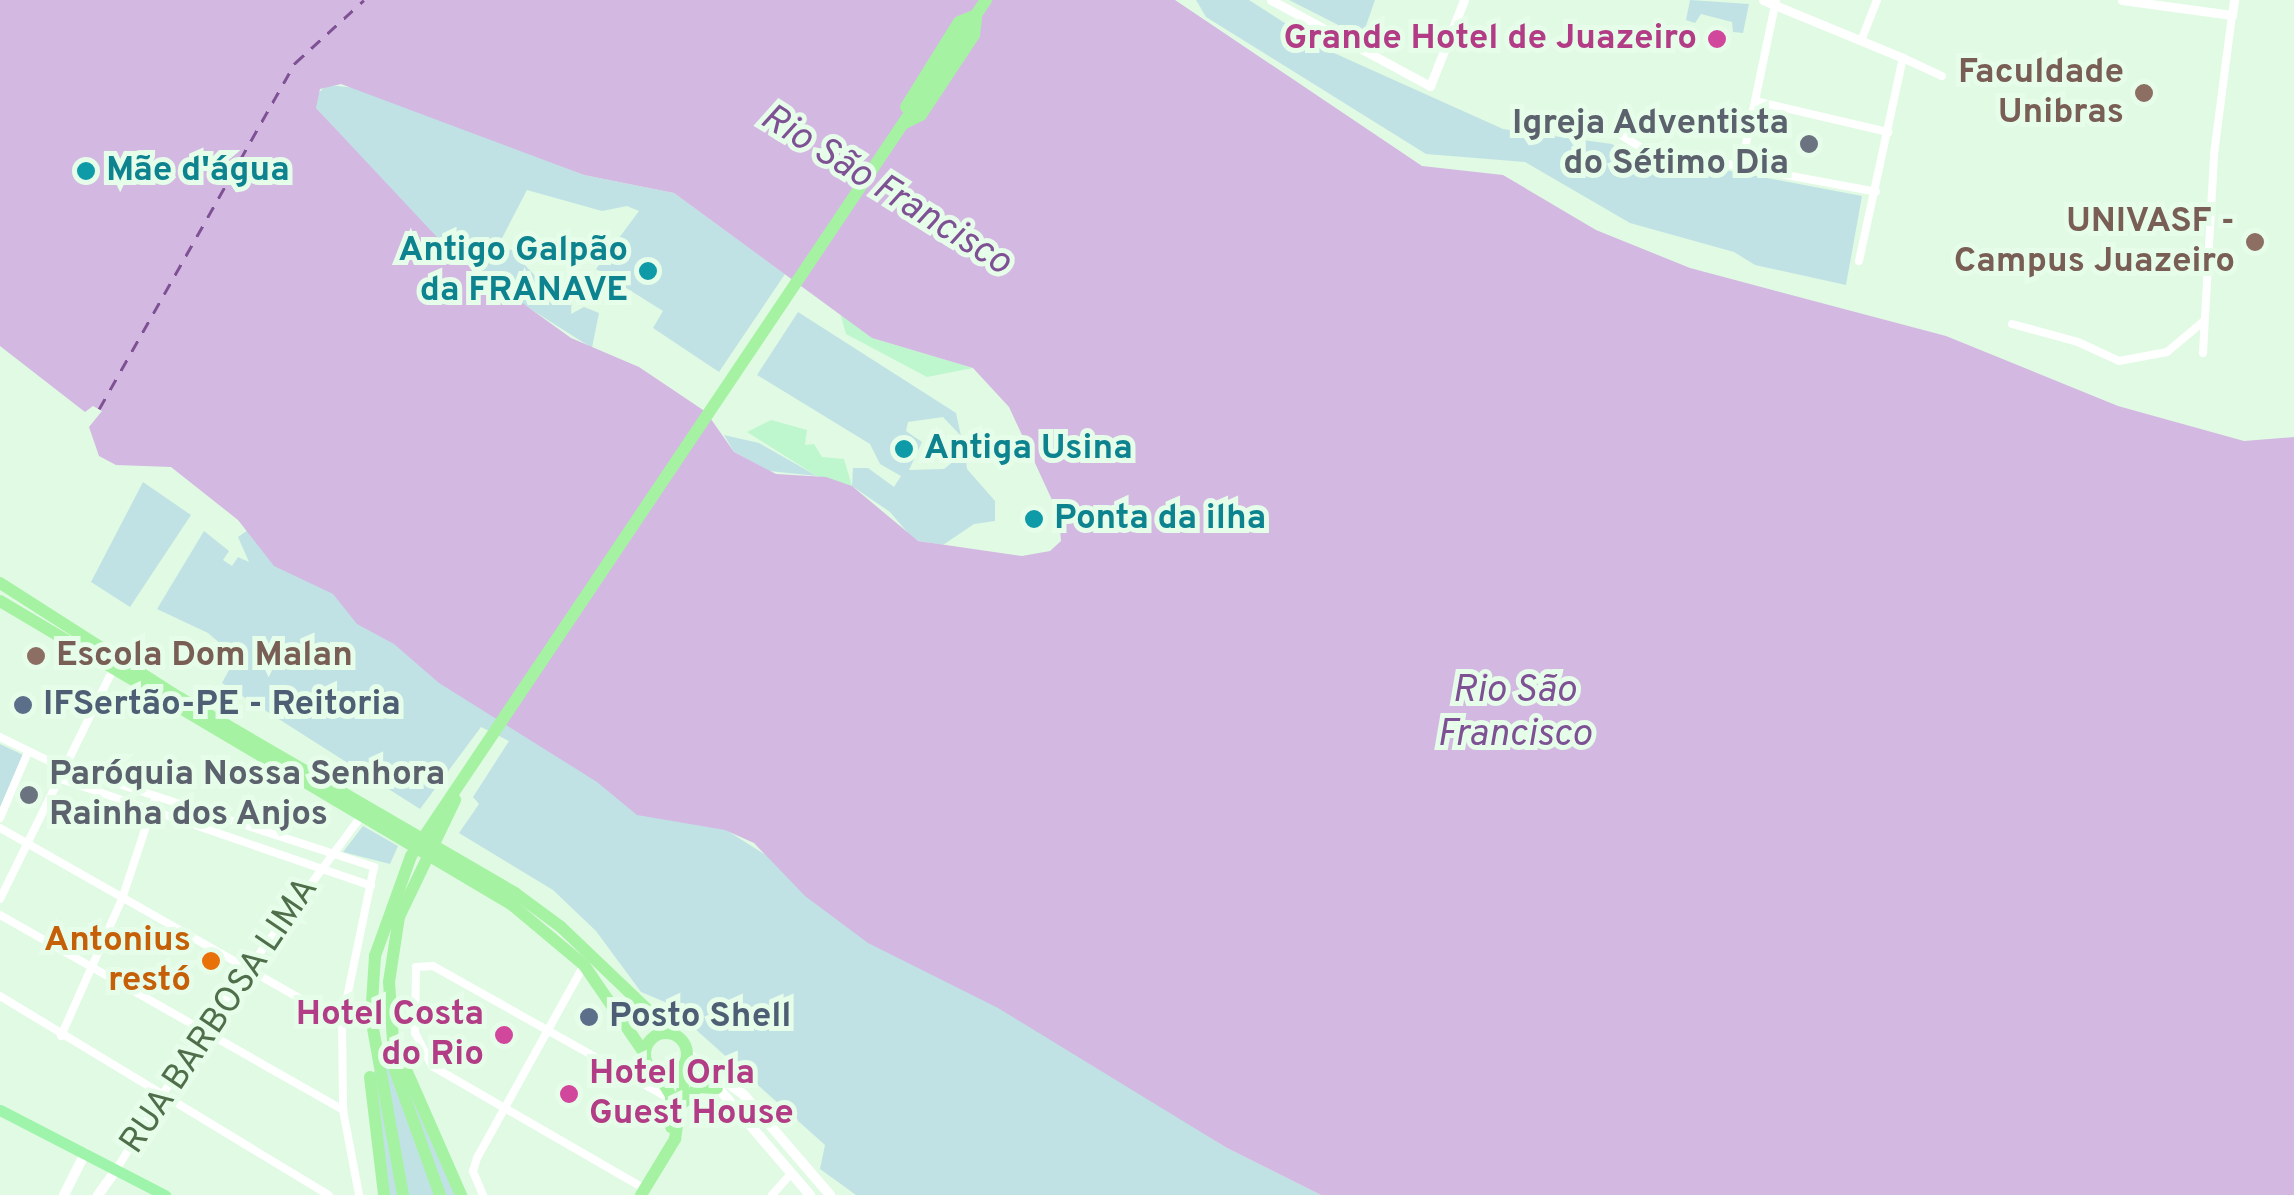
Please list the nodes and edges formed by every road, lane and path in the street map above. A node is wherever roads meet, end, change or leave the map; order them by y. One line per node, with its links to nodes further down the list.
1 (986, 0): 37 (highway)
2 (1270, 0): 3 (street)
3 (1464, 0)
4 (1763, 0): 8 (street)
5 (1877, 0): 10 (street)
6 (2122, 0): 9 (street)
7 (2234, 0): 9 (street)
8 (1775, 2): 10 (street); 13 (street)
9 (2232, 15): 19 (street)
10 (1861, 41): 11 (street)
11 (1903, 58): 12 (street); 14 (street)
12 (1942, 76)
13 (1755, 101): 14 (street); 16 (street)
14 (1888, 132): 17 (street)
15 (1620, 136): 16 (street)
16 (1742, 163): 17 (street)
17 (1876, 192): 18 (street)
18 (1859, 261)
19 (2204, 321): 20 (street); 21 (street)
20 (2012, 324)
21 (2203, 354)
22 (0, 582): 50 (highway)
23 (0, 601): 24 (highway)
24 (113, 669): 28 (street); 32 (highway)
25 (0, 737): 26 (street)
26 (28, 752): 27 (street); 33 (street)
27 (51, 762): 28 (street); 29 (street)
28 (66, 765): 29 (street); 30 (street)
29 (61, 779): 31 (street); 35 (street)
30 (156, 796): 31 (street); 36 (street)
31 (151, 811): 38 (street); 40 (street)
32 (362, 815): 36 (street, RUA BARBOSA LIMA); 43 (highway)
33 (0, 818)
34 (0, 828): 35 (street)
35 (28, 844): 40 (street); 41 (street)
36 (334, 852): 38 (street, RUA BARBOSA LIMA); 39 (street)
37 (416, 859): 49 (highway); 53 (highway)
38 (321, 866): 39 (street); 44 (street, RUA BARBOSA LIMA)
39 (370, 886): 47 (street)
40 (122, 898): 44 (street); 45 (street)
41 (0, 899)
42 (0, 915): 45 (street)
43 (584, 965): 48 (street); 54 (highway)
44 (250, 966): 47 (street); 51 (street, RUA BARBOSA LIMA)
45 (91, 970): 51 (street); 52 (street)
46 (0, 996): 52 (street)
47 (342, 1022): 62 (street)
48 (546, 1029): 59 (street); 60 (street); 60 (street)
49 (391, 1030): 74 (highway); 75 (highway)
50 (672, 1033): 54 (highway); 55 (highway)
51 (200, 1034): 58 (street, RUA BARBOSA LIMA); 62 (street)
52 (61, 1036): 58 (street)
53 (372, 1050): 72 (highway); 73 (highway)
54 (645, 1054): 56 (highway)
55 (688, 1056): 56 (highway); 79 (main road)
56 (672, 1074): 57 (main road); 59 (highway); 59 (highway)
57 (717, 1088): 59 (highway); 65 (main road)
58 (159, 1096): 64 (street, RUA BARBOSA LIMA); 70 (street)
59 (678, 1102): 66 (highway)
60 (502, 1108): 66 (street); 76 (street)
61 (0, 1110): 63 (main road)
62 (343, 1110): 71 (street)
63 (85, 1153): 64 (main road); 67 (main road)
64 (116, 1170): 68 (main road); 69 (main road)
65 (790, 1175): 77 (street); 78 (main road)
66 (639, 1191)
67 (64, 1195)
68 (98, 1195)
69 (165, 1195)
70 (328, 1195)
71 (358, 1195)
72 (384, 1195)
73 (403, 1195)
74 (440, 1195)
75 (461, 1195)
76 (483, 1195)
77 (772, 1195)
78 (810, 1195)
79 (830, 1195)

